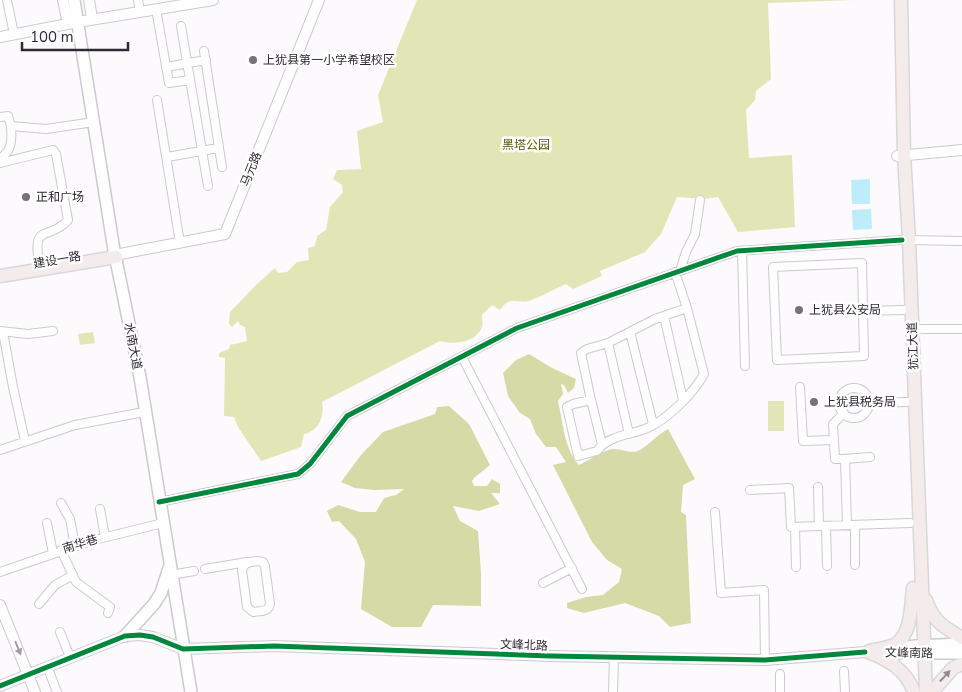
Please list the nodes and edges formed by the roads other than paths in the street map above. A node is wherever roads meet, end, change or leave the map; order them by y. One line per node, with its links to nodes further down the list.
1 (7, 0): 15 (street)
2 (63, 0): 13 (street)
3 (74, 0): 13 (main road, 水南大道)
4 (89, 0): 12 (street)
5 (138, 0): 11 (street)
6 (213, 0): 10 (street)
7 (319, 0): 37 (street, 马元路)
8 (892, 0): 29 (main road, 犹江大道)
9 (901, 0): 29 (main road, 犹江大道)
10 (156, 9): 11 (street); 20 (street)
11 (140, 12): 12 (street)
12 (92, 19): 13 (street)
13 (73, 23): 15 (street); 24 (main road, 水南大道)
14 (181, 26): 19 (street)
15 (14, 34): 16 (street)
16 (0, 37)
17 (204, 51): 18 (street)
18 (206, 60): 19 (street); 26 (street)
19 (187, 64): 20 (street); 21 (street)
20 (166, 67): 21 (street)
21 (190, 80): 28 (street)
22 (157, 100): 30 (street)
23 (0, 117): 25 (street)
24 (94, 122): 25 (street); 40 (main road, 水南大道)
25 (11, 126): 31 (street)
26 (218, 148): 28 (street); 33 (street)
27 (962, 150): 29 (street)
28 (202, 151): 30 (street); 34 (street)
29 (900, 155): 36 (main road, 犹江大道)
30 (167, 157): 37 (street)
31 (0, 158)
32 (0, 163): 41 (street)
33 (222, 168)
34 (208, 186)
35 (700, 200): 43 (street)
36 (906, 240): 38 (street); 39 (street); 46 (main road, 犹江大道); 99 (main road, 犹江大道)
37 (180, 242): 40 (street, 马元路)
38 (962, 242)
39 (742, 250): 43 (street); 56 (street)
40 (115, 254): 41 (main road, 建设一路); 44 (main road); 62 (main road, 水南大道)
41 (39, 263): 42 (main road, 建设一路)
42 (0, 270)
43 (678, 272): 45 (street); 55 (street)
44 (0, 276)
45 (687, 308): 48 (street); 59 (street)
46 (904, 310): 47 (street); 60 (main road, 犹江大道)
47 (863, 312): 47 (street)
48 (664, 316): 53 (street); 59 (street)
49 (962, 328): 50 (street)
50 (922, 329)
51 (53, 331): 52 (street)
52 (2, 332): 67 (street)
53 (630, 332): 54 (street); 64 (street)
54 (608, 343): 58 (street); 65 (street)
55 (462, 358): 74 (street); 91 (street)
56 (745, 366)
57 (800, 387): 66 (street)
58 (591, 400): 68 (street); 68 (street)
59 (683, 400): 64 (street)
60 (907, 402): 61 (street); 80 (main road, 犹江大道)
61 (868, 403): 63 (street); 63 (street)
62 (144, 412): 67 (street); 74 (main road, 水南大道)
63 (844, 414): 66 (street)
64 (653, 424): 65 (street)
65 (629, 434): 68 (street)
66 (834, 440): 71 (street)
67 (25, 441): 69 (street)
68 (602, 444)
69 (0, 450)
70 (870, 457): 71 (street)
71 (845, 459): 81 (street)
72 (818, 487): 82 (street)
73 (750, 490): 83 (street)
74 (159, 502): 79 (main road, 水南大道)
75 (61, 503): 85 (street)
76 (100, 509): 84 (street)
77 (715, 512): 113 (street)
78 (47, 523): 86 (street)
79 (163, 523): 84 (street, 南华巷); 93 (main road, 水南大道)
80 (910, 523): 81 (street); 99 (main road, 犹江大道)
81 (851, 525): 82 (street); 88 (street)
82 (822, 526): 83 (street); 89 (street)
83 (795, 527): 90 (street)
84 (105, 537): 85 (street, 南华巷)
85 (75, 546): 86 (street, 南华巷)
86 (57, 551): 95 (street, 南华巷); 96 (street)
87 (247, 562): 87 (street); 92 (street)
88 (855, 565)
89 (827, 566)
90 (796, 567)
91 (572, 568): 97 (street); 98 (street)
92 (205, 569)
93 (171, 571): 94 (street); 104 (main road); 107 (main road, 水南大道)
94 (194, 571)
95 (0, 572)
96 (73, 575): 100 (street); 102 (street)
97 (543, 583)
98 (582, 589)
99 (917, 589): 105 (main road); 108 (main road, 犹江大道); 109 (main road)
100 (39, 604)
101 (0, 605): 117 (street, one-way to 117)
102 (108, 613)
103 (60, 632): 111 (street)
104 (125, 636): 107 (street); 111 (street)
105 (962, 638)
106 (962, 644): 108 (main road, 文峰南路)
107 (183, 649): 112 (street, 文峰北路); 122 (main road, 水南大道)
108 (920, 650): 109 (main road, 文峰南路); 110 (main road, 文峰南路); 126 (main road, 犹江大道); 127 (main road, 犹江大道)
109 (867, 652): 113 (street, 文峰北路); 126 (main road)
110 (962, 653)
111 (70, 657): 115 (street)
112 (614, 657): 113 (street, 文峰北路); 123 (street)
113 (765, 660)
114 (962, 664): 128 (main road, one-way to 114)
115 (47, 666): 117 (street); 121 (street)
116 (844, 671): 125 (street)
117 (28, 674): 119 (street); 120 (street)
118 (780, 674): 124 (street)
119 (0, 686)
120 (35, 692)
121 (57, 692)
122 (191, 692)
123 (613, 692)
124 (780, 692)
125 (845, 692)
126 (916, 692)
127 (926, 692)
128 (932, 692)

